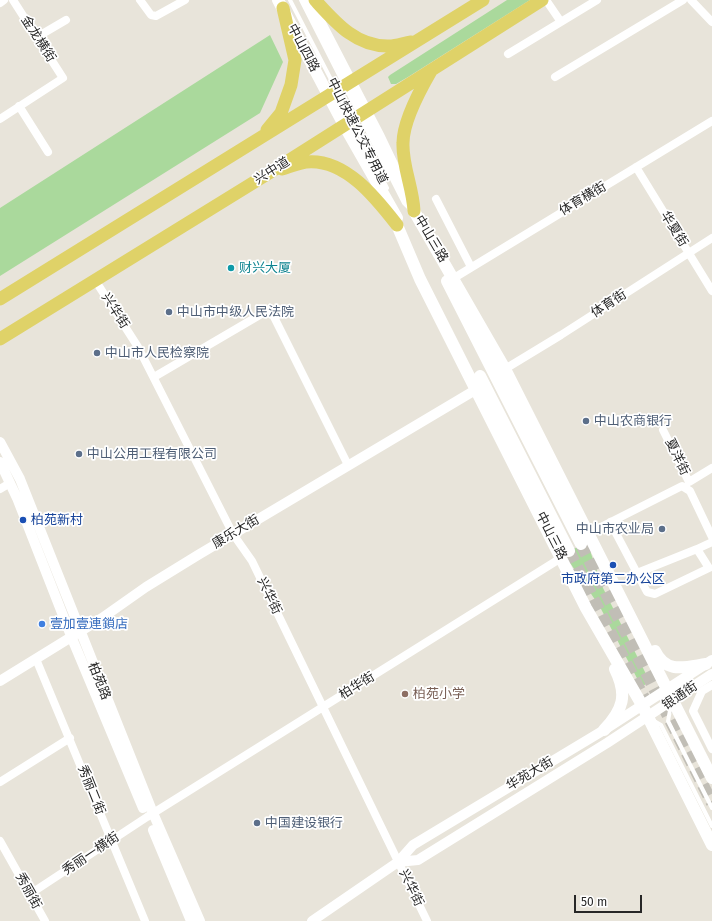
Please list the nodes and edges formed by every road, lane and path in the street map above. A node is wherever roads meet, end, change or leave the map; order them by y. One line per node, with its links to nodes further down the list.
1 (4, 0): 14 (street)
2 (13, 0): 19 (street, 金龙横街)
3 (140, 0): 4 (street)
4 (185, 0)
5 (301, 0): 24 (lane, 中山快速公交专用道)
6 (308, 0): 24 (main road, 中山四路)
7 (315, 0): 20 (main road)
8 (483, 0): 20 (main road)
9 (542, 0): 22 (main road, 兴中道)
10 (546, 0): 17 (street)
11 (597, 0): 17 (street)
12 (683, 0): 23 (street)
13 (691, 0): 18 (street)
14 (0, 2)
15 (283, 3): 24 (main road, 中山四路); 29 (main road)
16 (66, 20): 19 (street)
17 (560, 22): 21 (street)
18 (712, 22)
19 (37, 37): 25 (street, 金龙横街)
20 (420, 40): 24 (main road)
21 (508, 54)
22 (433, 69): 27 (main road, 兴中道); 34 (main road)
23 (555, 77)
24 (340, 88): 27 (main road, 中山三路); 27 (main road); 29 (main road)
25 (19, 106): 26 (street); 30 (street)
26 (0, 118)
27 (355, 118): 32 (main road, 兴中道); 34 (main road, 中山三路); 35 (main road, 中山三路)
28 (712, 121): 31 (street, 体育横街)
29 (260, 138): 42 (main road)
30 (48, 152)
31 (636, 167): 37 (street, 华夏街); 38 (street, 体育横街)
32 (269, 173): 35 (main road); 40 (main road, 兴中道)
33 (436, 199): 38 (street)
34 (414, 210): 39 (main road, 中山三路); 59 (main road, 中山三路)
35 (398, 222): 46 (main road, 中山三路); 61 (main road, 中山三路)
36 (712, 238): 37 (street, 体育街)
37 (689, 252): 41 (street, 华夏街); 44 (street, 体育街)
38 (471, 267): 39 (street, 体育横街)
39 (454, 278): 44 (main road, 中山三路)
40 (95, 280): 43 (main road, 兴中道); 45 (street, 兴华街)
41 (712, 291)
42 (0, 299)
43 (0, 339)
44 (505, 369): 55 (main road, 中山三路)
45 (154, 377): 50 (street); 56 (street, 兴华街)
46 (477, 389): 50 (street, 康乐大街); 61 (main road, 中山三路)
47 (663, 430): 51 (street, 夏洋街)
48 (0, 442): 66 (street, 柏苑路)
49 (0, 462): 52 (street, 柏苑路)
50 (348, 465): 56 (street, 康乐大街)
51 (712, 468)
52 (10, 483): 53 (street); 66 (street, 柏苑路)
53 (0, 488)
54 (610, 522): 55 (street); 57 (street); 63 (street)
55 (589, 532): 64 (main road, 中山三路)
56 (233, 534): 66 (street, 康乐大街); 74 (street, 兴华街)
57 (712, 537)
58 (712, 542): 60 (street)
59 (581, 544)
60 (697, 549): 62 (street); 63 (street)
61 (565, 555): 65 (main road, 中山三路); 74 (street, 柏华街)
62 (711, 569): 63 (street)
63 (638, 573)
64 (619, 592): 68 (main road); 71 (main road, 中山三路)
65 (586, 608): 73 (main road, 中山三路); 76 (main road)
66 (75, 634): 67 (street, 康乐大街); 82 (street, 柏苑路)
67 (36, 658): 69 (street, 康乐大街); 77 (street, 秀丽二街)
68 (710, 666): 71 (street, 华苑大街); 72 (street, 银通街)
69 (0, 681)
70 (712, 685): 78 (street)
71 (666, 688): 72 (main road, 中山三路); 73 (street, 华苑大街)
72 (672, 701): 75 (street, 银通街); 79 (main road, 中山三路); 81 (lane)
73 (642, 705): 75 (main road, 中山三路); 76 (street, 华苑大街)
74 (323, 707): 82 (street, 柏华街); 87 (street, 兴华街)
75 (647, 717): 83 (lane); 86 (main road, 中山三路); 87 (street, 华苑大街)
76 (604, 730): 87 (street, 华苑大街)
77 (70, 738): 80 (street); 84 (street, 秀丽二街)
78 (712, 749)
79 (712, 778)
80 (0, 782)
81 (712, 808)
82 (150, 815): 84 (street, 秀丽一横街); 91 (street, 柏苑路); 92 (street, 柏苑路)
83 (712, 826)
84 (112, 840): 88 (street, 秀丽一横街); 90 (street, 秀丽二街)
85 (0, 841): 88 (street, 秀丽街)
86 (712, 844)
87 (398, 862): 93 (street, 华苑大街); 94 (street, 兴华街)
88 (30, 894): 89 (street, 秀丽街)
89 (45, 921)
90 (145, 921)
91 (191, 921)
92 (200, 921)
93 (312, 921)
94 (427, 921)

